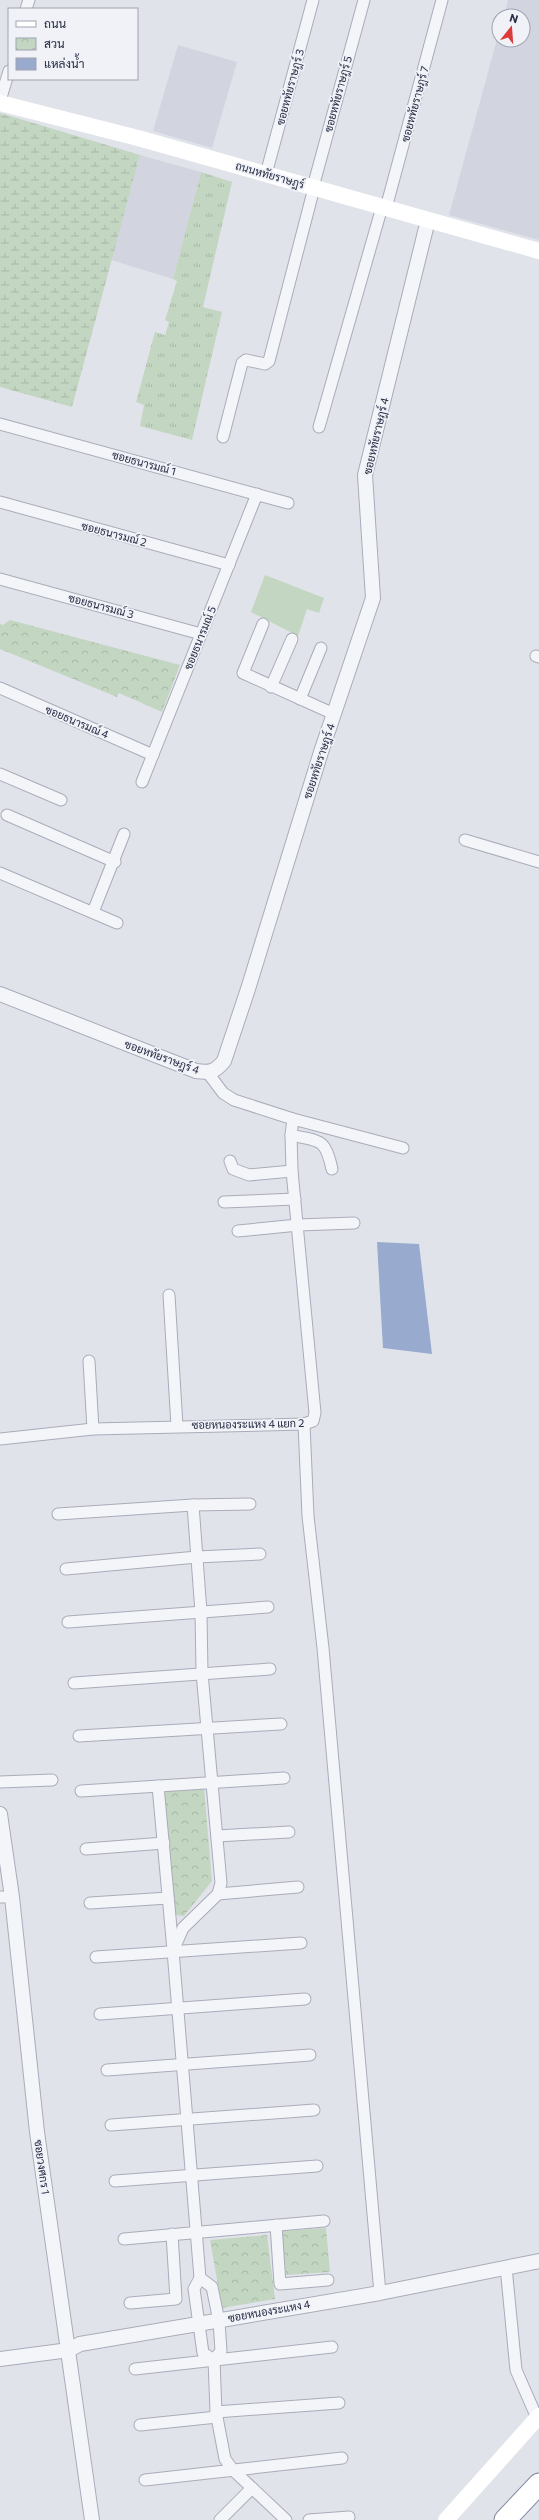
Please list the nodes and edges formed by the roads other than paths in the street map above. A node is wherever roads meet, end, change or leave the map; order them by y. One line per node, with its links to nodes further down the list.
1 (313, 0): 6 (street, ซอยหทัยราษฎร์ 3)
2 (364, 0): 7 (street, ซอยหทัยราษฎร์ 5)
3 (442, 0): 8 (street, ซอยหทัยราษฎร์ 7)
4 (8, 74): 5 (street)
5 (0, 102): 6 (main road, ถนนหทัยราษฎร์)
6 (266, 174): 7 (main road, ถนนหทัยราษฎร์)
7 (314, 188): 8 (main road, ถนนหทัยราษฎร์); 13 (street, ซอยหทัยราษฎร์ 5)
8 (384, 208): 9 (main road, ถนนหทัยราษฎร์); 12 (street, ซอยหทัยราษฎร์ 7)
9 (428, 220): 10 (main road, ถนนหทัยราษฎร์); 26 (street, ซอยหทัยราษฎร์ 4)
10 (539, 251)
11 (0, 424): 14 (street, ซอยธนารมณ์ 1)
12 (319, 427)
13 (223, 437)
14 (257, 494): 16 (street, ซอยธนารมณ์ 1); 17 (street, ซอยธนารมณ์ 5)
15 (0, 502): 17 (street, ซอยธนารมณ์ 2)
16 (288, 503)
17 (229, 565): 20 (street, ซอยธนารมณ์ 5)
18 (0, 579): 20 (street, ซอยธนารมณ์ 3)
19 (263, 624): 23 (street)
20 (202, 634): 27 (street, ซอยธนารมณ์ 5)
21 (292, 639): 23 (street)
22 (322, 648): 25 (street)
23 (271, 687): 25 (street)
24 (0, 688): 27 (street, ซอยธนารมณ์ 4)
25 (300, 699): 26 (street)
26 (334, 714): 40 (street, ซอยหทัยราษฎร์ 4)
27 (153, 755): 29 (street, ซอยธนารมณ์ 5)
28 (0, 774): 30 (street)
29 (142, 782)
30 (61, 800)
31 (7, 815): 34 (street)
32 (124, 834): 34 (street)
33 (465, 840): 35 (street)
34 (115, 862): 37 (street)
35 (539, 862)
36 (0, 873): 37 (street)
37 (93, 912): 38 (street)
38 (118, 923)
39 (0, 994): 40 (street, ซอยหทัยราษฎร์ 4)
40 (208, 1073): 41 (street)
41 (293, 1119): 42 (street, ซอยหนองระแหง 4 แยก 2); 43 (street)
42 (291, 1135): 45 (street); 46 (street, ซอยหนองระแหง 4 แยก 2)
43 (403, 1148)
44 (230, 1161): 46 (street)
45 (332, 1169)
46 (292, 1171): 47 (street, ซอยหนองระแหง 4 แยก 2)
47 (295, 1199): 48 (street); 50 (street, ซอยหนองระแหง 4 แยก 2)
48 (224, 1202)
49 (354, 1223): 50 (street)
50 (298, 1225): 51 (street); 54 (street, ซอยหนองระแหง 4 แยก 2)
51 (238, 1231)
52 (169, 1295): 55 (street)
53 (89, 1361): 56 (street)
54 (304, 1424): 55 (street, ซอยหนองระแหง 4 แยก 2); 113 (street)
55 (176, 1426): 56 (street, ซอยหนองระแหง 4 แยก 2)
56 (93, 1429): 57 (street, ซอยหนองระแหง 4 แยก 2)
57 (0, 1440)
58 (250, 1504): 59 (street)
59 (192, 1505): 60 (street); 62 (street)
60 (58, 1514)
61 (260, 1554): 62 (street)
62 (198, 1557): 63 (street); 65 (street)
63 (66, 1569)
64 (268, 1607): 65 (street)
65 (201, 1612): 66 (street); 68 (street)
66 (68, 1622)
67 (270, 1669): 68 (street)
68 (202, 1674): 69 (street); 71 (street)
69 (74, 1683)
70 (281, 1724): 71 (street)
71 (207, 1728): 72 (street); 76 (street)
72 (79, 1736)
73 (284, 1778): 76 (street)
74 (52, 1780): 75 (street)
75 (0, 1782)
76 (212, 1783): 77 (street); 81 (street)
77 (158, 1786): 78 (street); 82 (street)
78 (81, 1791)
79 (0, 1814): 86 (street, ซอยวงศกร 1)
80 (289, 1832): 81 (street)
81 (217, 1836): 85 (street)
82 (164, 1843): 83 (street); 87 (street)
83 (86, 1849)
84 (298, 1887): 85 (street)
85 (218, 1894): 90 (street)
86 (6, 1897): 118 (street, ซอยวงศกร 1)
87 (168, 1898): 88 (street); 90 (street)
88 (90, 1903)
89 (301, 1943): 90 (street)
90 (173, 1951): 91 (street); 93 (street)
91 (96, 1957)
92 (305, 1999): 93 (street)
93 (180, 2008): 94 (street); 96 (street)
94 (100, 2014)
95 (310, 2055): 96 (street)
96 (182, 2064): 97 (street); 99 (street)
97 (107, 2070)
98 (314, 2110): 99 (street)
99 (187, 2119): 100 (street); 102 (street)
100 (111, 2125)
101 (317, 2166): 102 (street)
102 (191, 2176): 103 (street); 106 (street)
103 (115, 2181)
104 (324, 2221): 105 (street)
105 (276, 2225): 106 (street); 112 (street)
106 (196, 2233): 107 (street); 111 (street)
107 (172, 2234): 108 (street); 114 (street)
108 (124, 2239)
109 (539, 2261): 110 (street, ซอยหนองระแหง 4)
110 (506, 2267): 113 (street, ซอยหนองระแหง 4); 124 (street)
111 (200, 2278): 115 (street); 116 (street)
112 (328, 2280)
113 (380, 2293): 115 (street, ซอยหนองระแหง 4)
114 (130, 2303)
115 (219, 2321): 116 (street, ซอยหนองระแหง 4); 120 (street)
116 (199, 2324): 118 (street, ซอยหนองระแหง 4); 120 (street)
117 (332, 2347): 120 (street)
118 (68, 2350): 119 (street, ซอยหนองระแหง 4); 132 (street, ซอยวงศกร 1)
119 (0, 2359)
120 (214, 2360): 121 (street); 123 (street)
121 (135, 2369)
122 (339, 2402): 123 (street)
123 (217, 2415): 125 (street); 127 (street)
124 (538, 2417): 136 (main road)
125 (140, 2425)
126 (342, 2458): 127 (street)
127 (233, 2470): 128 (street); 130 (street)
128 (145, 2480)
129 (539, 2484): 137 (highway)
130 (252, 2488): 133 (street); 134 (street)
131 (349, 2516): 135 (street)
132 (92, 2520)
133 (220, 2520)
134 (286, 2520)
135 (309, 2520)
136 (446, 2520)
137 (505, 2520)

